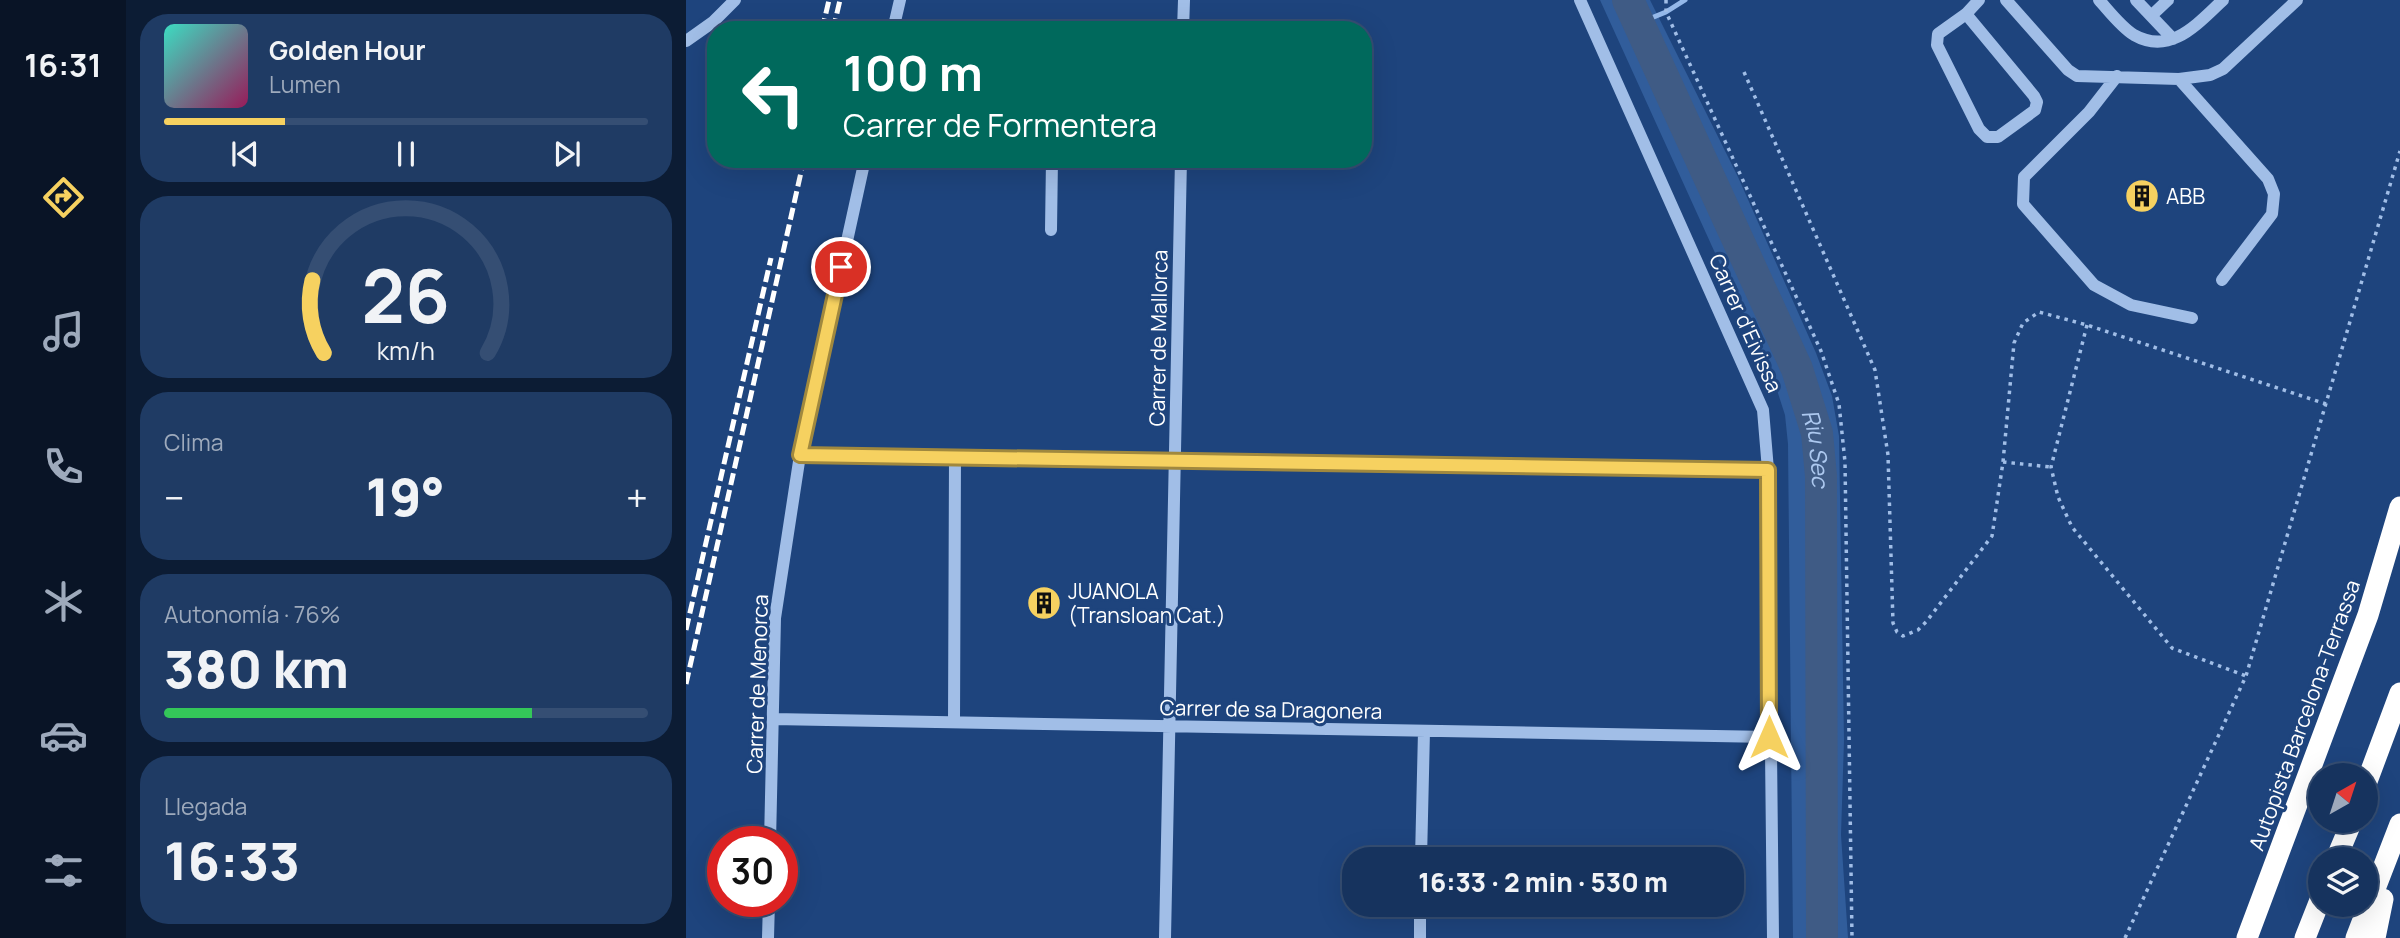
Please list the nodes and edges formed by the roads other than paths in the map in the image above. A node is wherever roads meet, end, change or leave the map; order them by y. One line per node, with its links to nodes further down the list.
1 (735, 0): 14 (street)
2 (900, 0): 15 (street)
3 (1184, 0): 16 (street)
4 (1580, 0): 31 (street, Carrer d'Eivissa)
5 (1979, 0): 12 (street)
6 (2006, 0): 20 (street)
7 (2099, 0): 18 (street)
8 (2136, 0): 13 (street)
9 (2168, 0): 13 (street)
10 (2223, 0): 18 (street)
11 (2297, 0): 21 (street)
12 (1966, 14): 12 (street)
13 (2151, 16): 18 (street)
14 (714, 21)
15 (895, 21)
16 (1183, 21)
17 (707, 26): 19 (street)
18 (2173, 39)
19 (686, 41)
20 (2117, 76): 21 (street); 27 (street)
21 (2179, 79): 26 (street)
22 (863, 168): 28 (street, Carrer de Menorca)
23 (1052, 168): 25 (street)
24 (1181, 168): 30 (street, Carrer de Mallorca)
25 (1051, 230)
26 (2222, 280)
27 (2192, 318)
28 (800, 455): 29 (street); 34 (street, Carrer de Menorca)
29 (955, 458): 30 (street); 35 (street)
30 (1175, 461): 31 (street); 36 (street, Carrer de Mallorca)
31 (1768, 470): 38 (street, Carrer d'Eivissa)
32 (2400, 507): 51 (highway, Autopista Barcelona-Terrassa)
33 (2400, 693): 39 (highway)
34 (773, 719): 35 (street, Carrer de sa Dragonera); 41 (street, Carrer de Menorca)
35 (954, 722): 36 (street, Carrer de sa Dragonera)
36 (1169, 727): 37 (street, Carrer de sa Dragonera); 48 (street, Carrer de Mallorca)
37 (1424, 731): 38 (street, Carrer de sa Dragonera); 43 (street)
38 (1769, 737): 50 (street, Carrer d'Eivissa)
39 (2374, 763)
40 (2400, 824): 53 (highway)
41 (770, 826)
42 (2400, 844): 54 (highway)
43 (1422, 847)
44 (769, 917): 47 (street)
45 (1420, 917): 49 (street)
46 (2313, 917): 52 (highway)
47 (768, 938)
48 (1165, 938)
49 (1420, 938)
50 (1773, 938)
51 (2247, 938)
52 (2305, 938)
53 (2356, 938)
54 (2375, 938)

